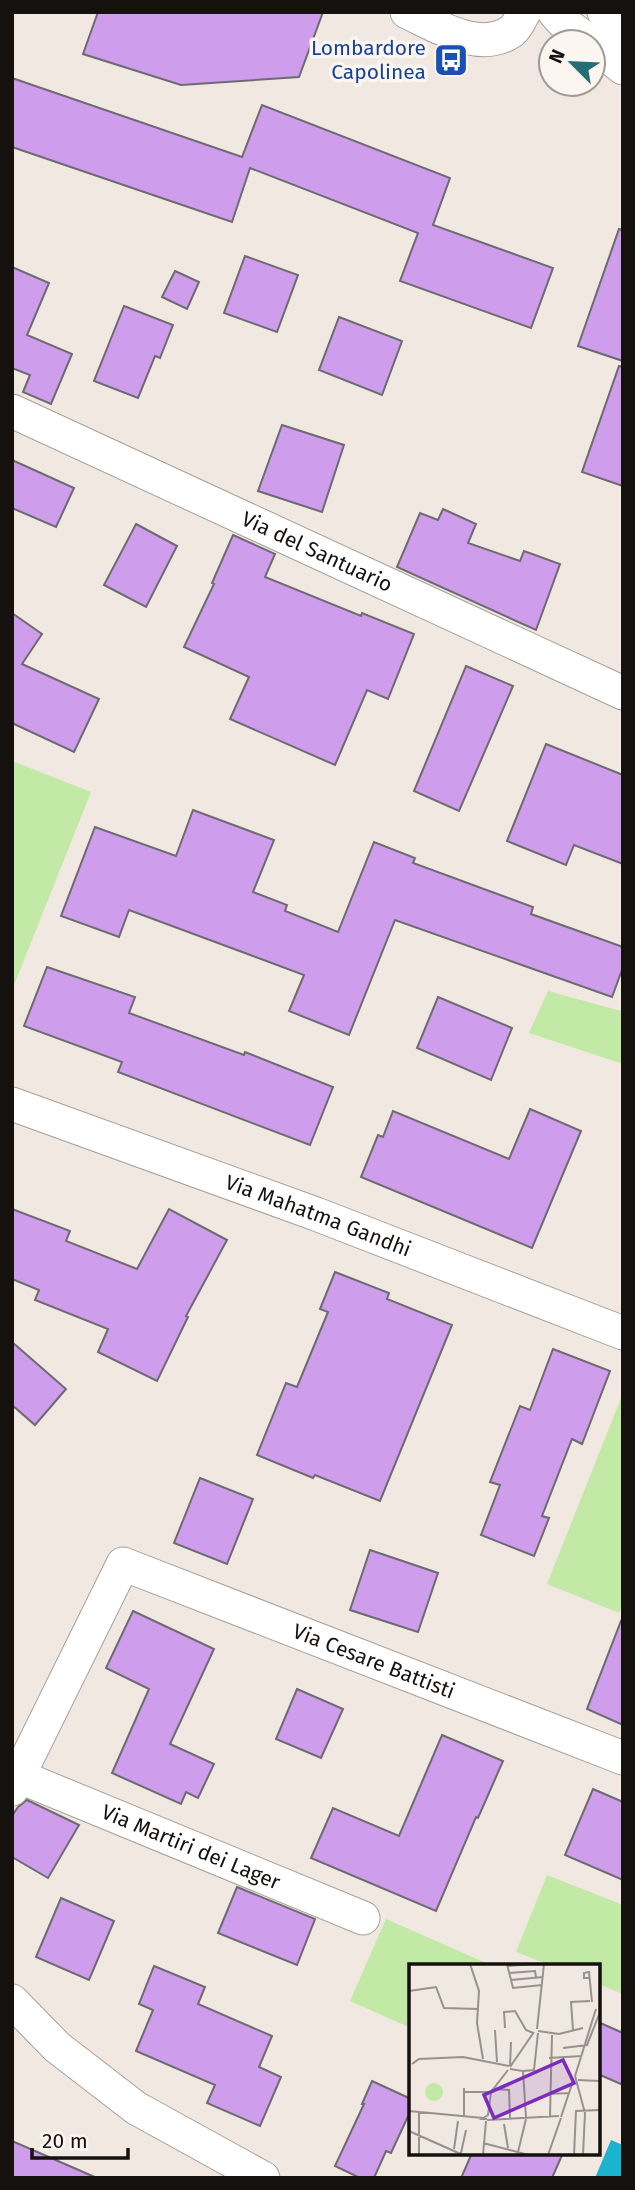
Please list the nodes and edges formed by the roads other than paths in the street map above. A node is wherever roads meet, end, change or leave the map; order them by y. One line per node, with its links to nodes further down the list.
1 (407, 12): 2 (street)
2 (524, 12)
3 (554, 12): 5 (street)
4 (604, 12): 6 (street)
5 (571, 28)
6 (623, 29)
7 (607, 55): 8 (street)
8 (623, 68)
9 (12, 411): 10 (street, Via del Santuario)
10 (623, 694)
11 (12, 1104): 12 (street, Via Mahatma Gandhi)
12 (623, 1332)
13 (123, 1564): 14 (street, Via Martiri dei Lager); 16 (street, Via Cesare Battisti)
14 (44, 1724): 15 (street); 17 (street, Via Martiri dei Lager)
15 (12, 1741)
16 (623, 1758)
17 (15, 1782): 18 (street, Via Martiri dei Lager)
18 (363, 1918)
19 (12, 2001): 20 (street)
20 (263, 2178)

